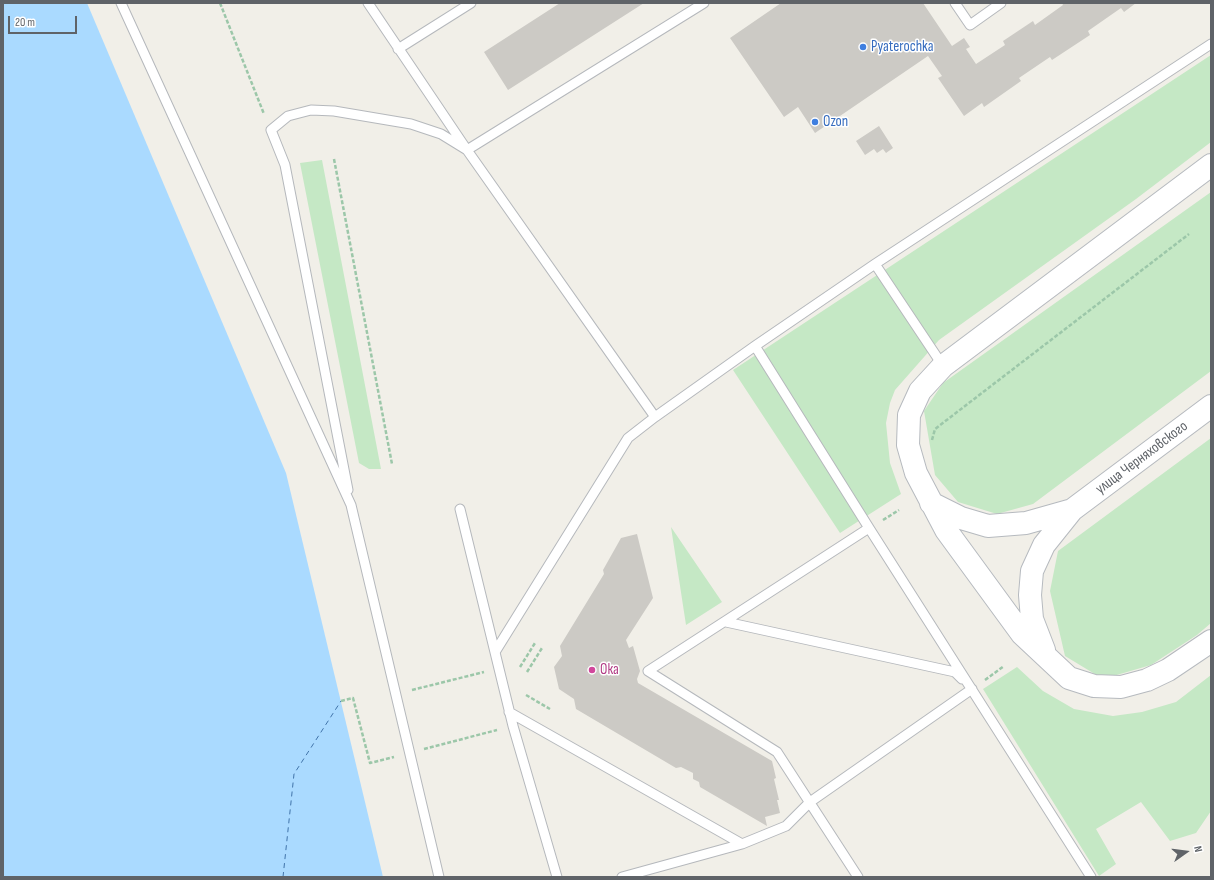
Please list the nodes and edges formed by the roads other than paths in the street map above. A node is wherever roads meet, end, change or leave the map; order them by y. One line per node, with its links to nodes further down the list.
1 (121, 3): 17 (lane)
2 (368, 3): 8 (lane)
3 (471, 3): 8 (lane)
4 (704, 3): 9 (lane)
5 (955, 3): 6 (lane)
6 (1001, 3)
7 (1211, 44): 11 (lane)
8 (398, 49): 9 (lane)
9 (467, 150): 15 (lane); 17 (lane)
10 (1211, 165): 13 (street)
11 (875, 264): 12 (lane); 13 (lane)
12 (755, 346): 15 (lane); 20 (lane)
13 (943, 366): 16 (street)
14 (1211, 406): 19 (street, улица Черняховского)
15 (655, 417): 23 (lane)
16 (931, 503): 19 (street); 24 (street)
17 (351, 505): 29 (lane)
18 (460, 509): 23 (lane)
19 (1072, 510): 24 (street)
20 (869, 528): 21 (lane); 25 (lane)
21 (726, 622): 25 (lane); 27 (lane)
22 (1211, 642): 24 (street)
23 (495, 652): 26 (lane)
24 (1053, 664)
25 (972, 689): 27 (lane); 33 (lane)
26 (509, 712): 28 (lane); 30 (lane)
27 (810, 802): 28 (lane); 32 (lane)
28 (742, 844): 31 (lane)
29 (439, 877)
30 (557, 877)
31 (622, 877)
32 (858, 877)
33 (1091, 877)

